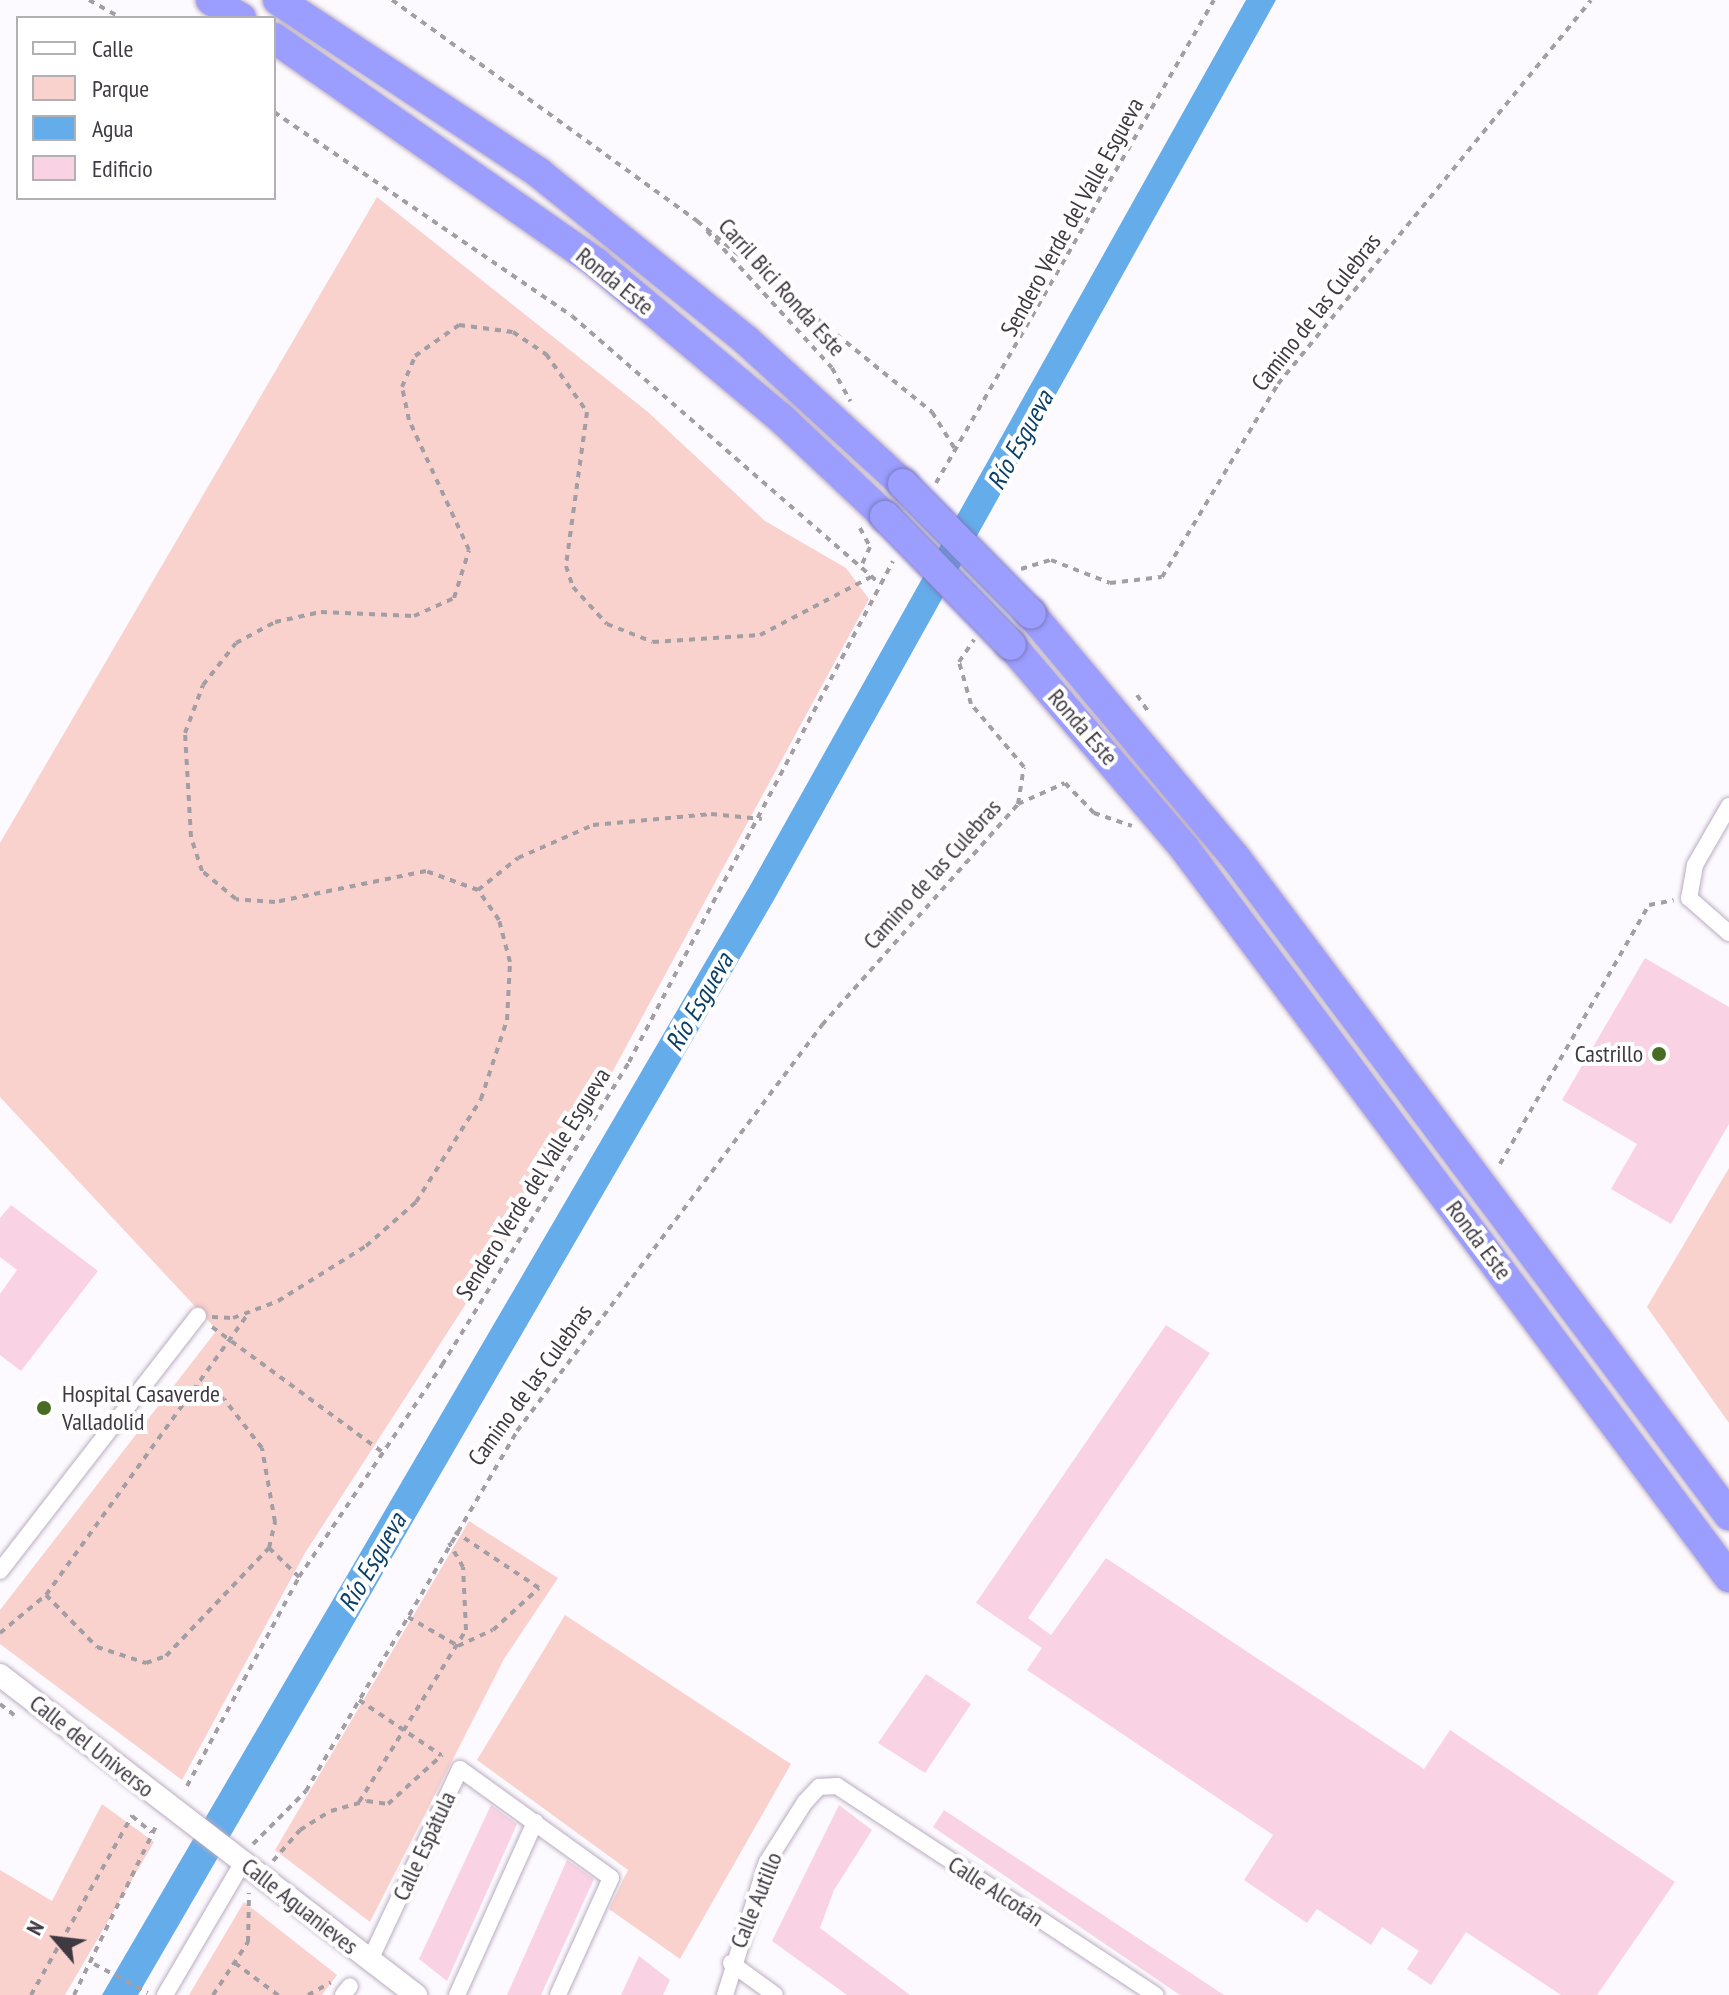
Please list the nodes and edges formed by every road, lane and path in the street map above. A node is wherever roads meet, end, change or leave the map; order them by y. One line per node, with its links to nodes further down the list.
1 (89, 0): 7 (path)
2 (211, 0): 8 (highway)
3 (278, 0): 31 (highway, Ronda Este, bridge)
4 (392, 0): 11 (path)
5 (1214, 0): 11 (path, Sendero Verde del Valle Esgueva)
6 (1591, 0): 15 (path, Camino de las Culebras)
7 (118, 16)
8 (238, 16)
9 (276, 39): 13 (highway, Ronda Este)
10 (276, 113): 14 (path)
11 (697, 221): 12 (path, Carril Bici Ronda Este)
12 (854, 408)
13 (871, 519): 14 (path); 37 (highway, Ronda Este, bridge)
14 (860, 568): 16 (path)
15 (1018, 574)
16 (871, 577): 20 (path, Sendero Verde del Valle Esgueva); 22 (path)
17 (984, 625): 18 (path, Camino de las Culebras)
18 (1018, 804): 21 (path); 32 (path, Camino de las Culebras)
19 (1729, 806): 23 (street)
20 (762, 819): 22 (path); 30 (path, Sendero Verde del Valle Esgueva)
21 (1137, 827)
22 (478, 890): 26 (path)
23 (1689, 898): 24 (street); 25 (path)
24 (1729, 933)
25 (1500, 1164)
26 (248, 1313): 27 (path); 28 (path)
27 (198, 1316): 28 (path); 35 (street)
28 (231, 1340): 29 (path); 30 (path)
29 (197, 1387): 34 (path); 38 (path)
30 (383, 1453): 36 (path, Sendero Verde del Valle Esgueva)
31 (1729, 1515)
32 (455, 1532): 33 (path, Camino de las Culebras); 41 (path)
33 (449, 1543): 39 (path, Camino de las Culebras); 41 (path)
34 (269, 1548): 36 (path); 38 (path)
35 (0, 1571)
36 (299, 1577): 47 (path, Sendero Verde del Valle Esgueva)
37 (1729, 1577)
38 (46, 1595): 40 (path)
39 (408, 1617): 41 (path); 43 (path, Camino de las Culebras)
40 (0, 1633)
41 (458, 1646): 44 (path)
42 (0, 1675): 50 (street, Calle del Universo)
43 (359, 1700): 44 (path); 54 (path, Camino de las Culebras)
44 (406, 1731): 45 (path); 49 (path)
45 (442, 1755): 46 (path); 49 (path)
46 (460, 1769): 51 (street, Calle Espátula); 55 (street, Calle Espátula)
47 (187, 1786)
48 (837, 1786): 57 (street, Calle Autillo); 70 (street, Calle Alcotán)
49 (359, 1802): 54 (path)
50 (184, 1817): 54 (street, Calle Aguanieves)
51 (535, 1822): 66 (street); 67 (street, Calle Espátula)
52 (157, 1824): 53 (path)
53 (151, 1832): 58 (path); 59 (path)
54 (246, 1864): 55 (street, Calle Aguanieves); 56 (path); 62 (street)
55 (370, 1960): 65 (street, Calle Aguanieves)
56 (235, 1963): 63 (path); 64 (path)
57 (731, 1963): 68 (street, Calle Autillo); 69 (street)
58 (94, 1964): 60 (path); 61 (path)
59 (31, 1995)
60 (74, 1995)
61 (151, 1995)
62 (165, 1995)
63 (213, 1995)
64 (278, 1995)
65 (416, 1995)
66 (457, 1995)
67 (558, 1995)
68 (725, 1995)
69 (775, 1995)
70 (1155, 1995)

